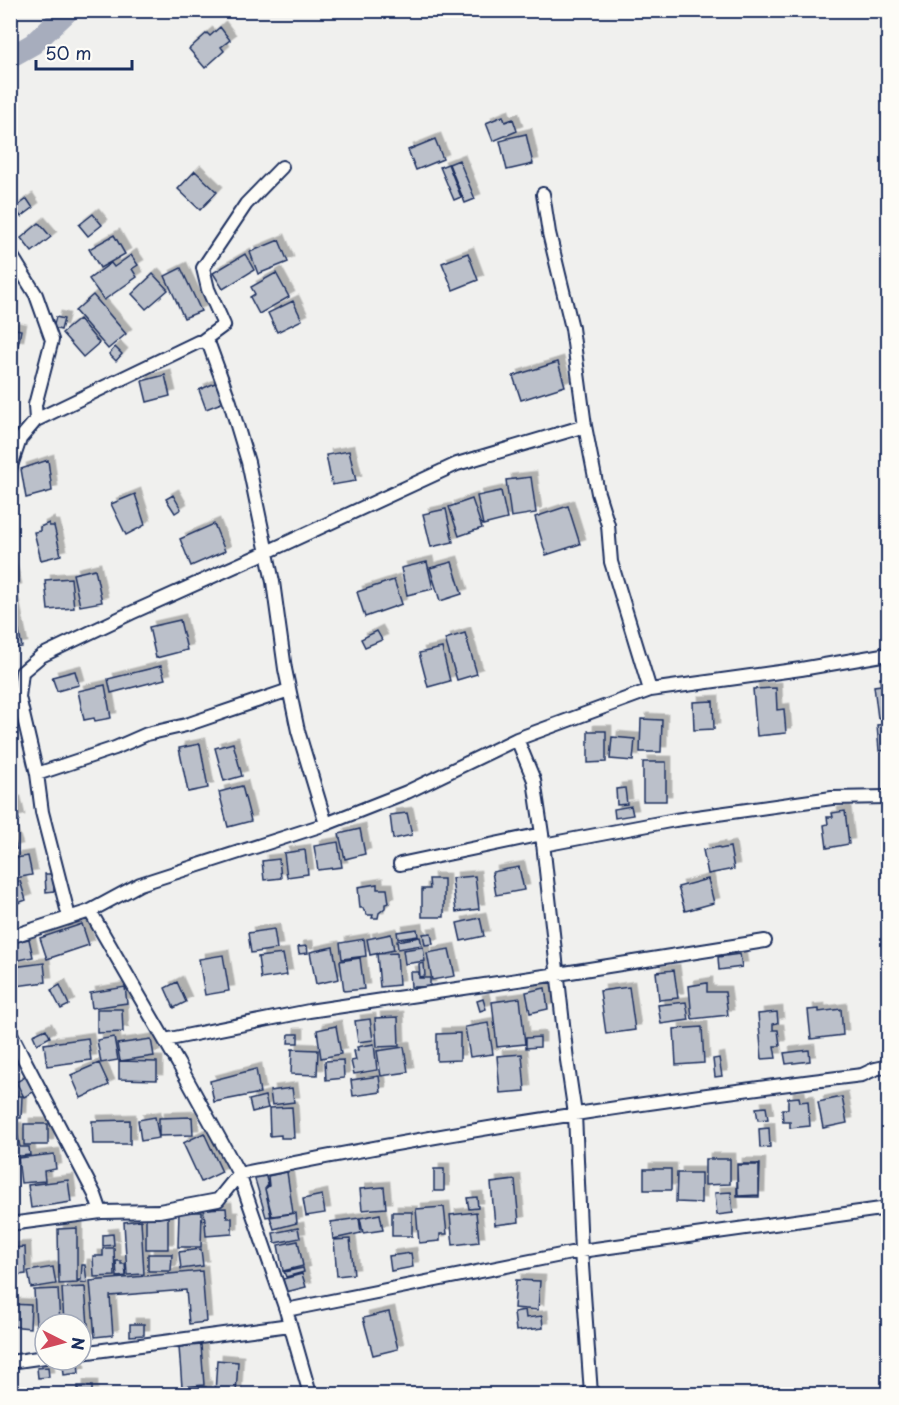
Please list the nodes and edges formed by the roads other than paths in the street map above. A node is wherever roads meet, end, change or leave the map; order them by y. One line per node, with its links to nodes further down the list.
1 (282, 167): 4 (street)
2 (543, 195): 6 (street)
3 (10, 253): 5 (street)
4 (201, 342): 5 (street); 8 (street)
5 (36, 420): 7 (street)
6 (585, 426): 8 (street); 11 (street)
7 (10, 469)
8 (267, 552): 10 (street); 13 (street)
9 (888, 654): 11 (street)
10 (289, 690): 13 (street); 15 (street)
11 (650, 690): 12 (street)
12 (517, 739): 15 (street); 16 (street)
13 (37, 774): 19 (street)
14 (888, 797): 16 (street)
15 (326, 824): 18 (street)
16 (543, 839): 17 (street); 22 (street)
17 (400, 864)
18 (90, 911): 19 (street); 24 (street)
19 (69, 917): 20 (street)
20 (10, 937)
21 (765, 941): 22 (street)
22 (558, 974): 24 (street); 26 (street)
23 (10, 1032): 29 (street)
24 (165, 1040): 27 (street)
25 (888, 1066): 26 (street)
26 (575, 1114): 27 (street); 31 (street)
27 (239, 1174): 29 (street); 32 (street)
28 (888, 1208): 31 (street)
29 (101, 1212): 30 (street)
30 (10, 1224)
31 (581, 1251): 32 (street); 38 (street)
32 (286, 1310): 33 (street)
33 (290, 1325): 34 (street); 37 (street)
34 (93, 1351)
35 (33, 1359): 36 (street)
36 (10, 1362)
37 (310, 1395)
38 (591, 1395)

